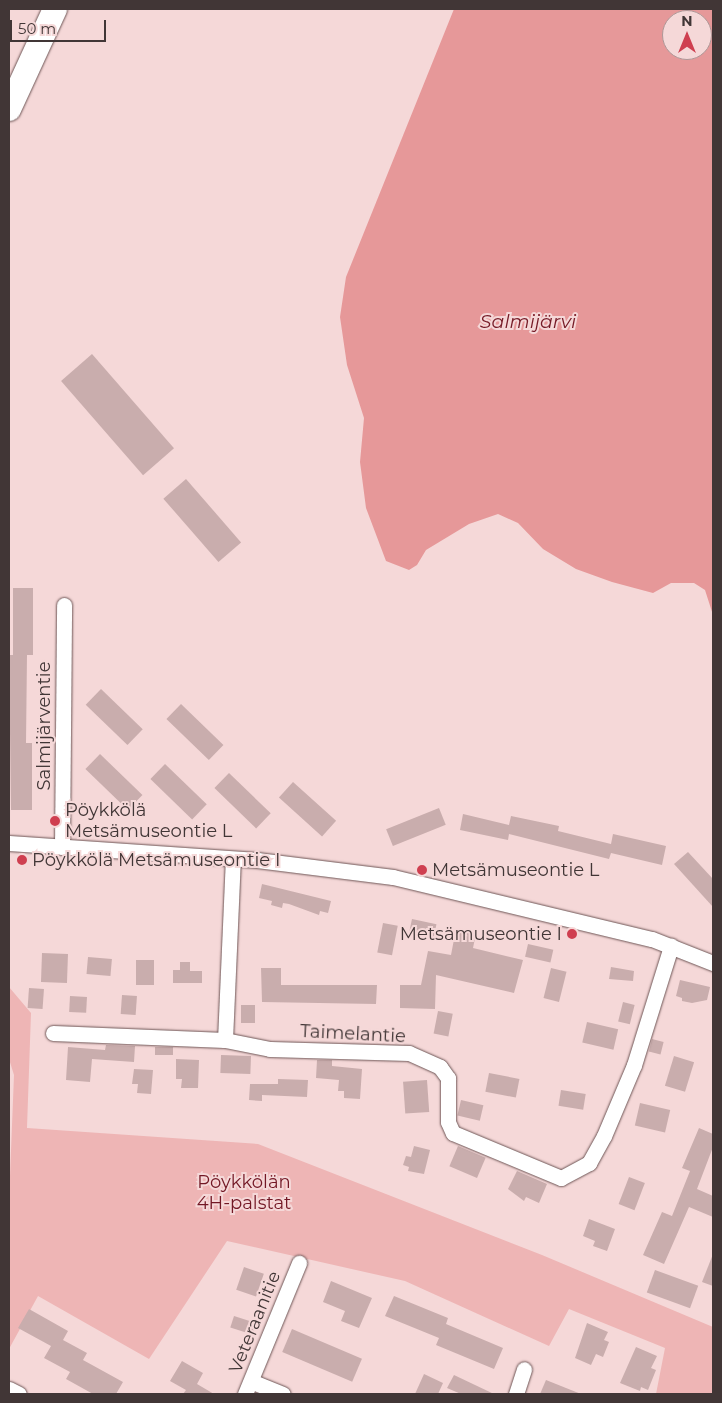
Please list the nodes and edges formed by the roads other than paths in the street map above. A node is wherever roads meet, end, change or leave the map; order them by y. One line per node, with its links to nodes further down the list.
1 (55, 9): 2 (main road)
2 (9, 109)
3 (64, 605): 5 (street, Salmijärventie)
4 (9, 843): 5 (street)
5 (62, 847): 6 (street)
6 (233, 859): 7 (street); 10 (street)
7 (671, 946): 8 (street); 10 (street, Taimelantie)
8 (713, 963)
9 (53, 1033): 10 (street, Taimelantie)
10 (225, 1040)
11 (299, 1262): 13 (street, Veteraanitie)
12 (524, 1369): 17 (street)
13 (249, 1388): 16 (street)
14 (9, 1389): 15 (street)
15 (19, 1394)
16 (283, 1394)
17 (516, 1394)

